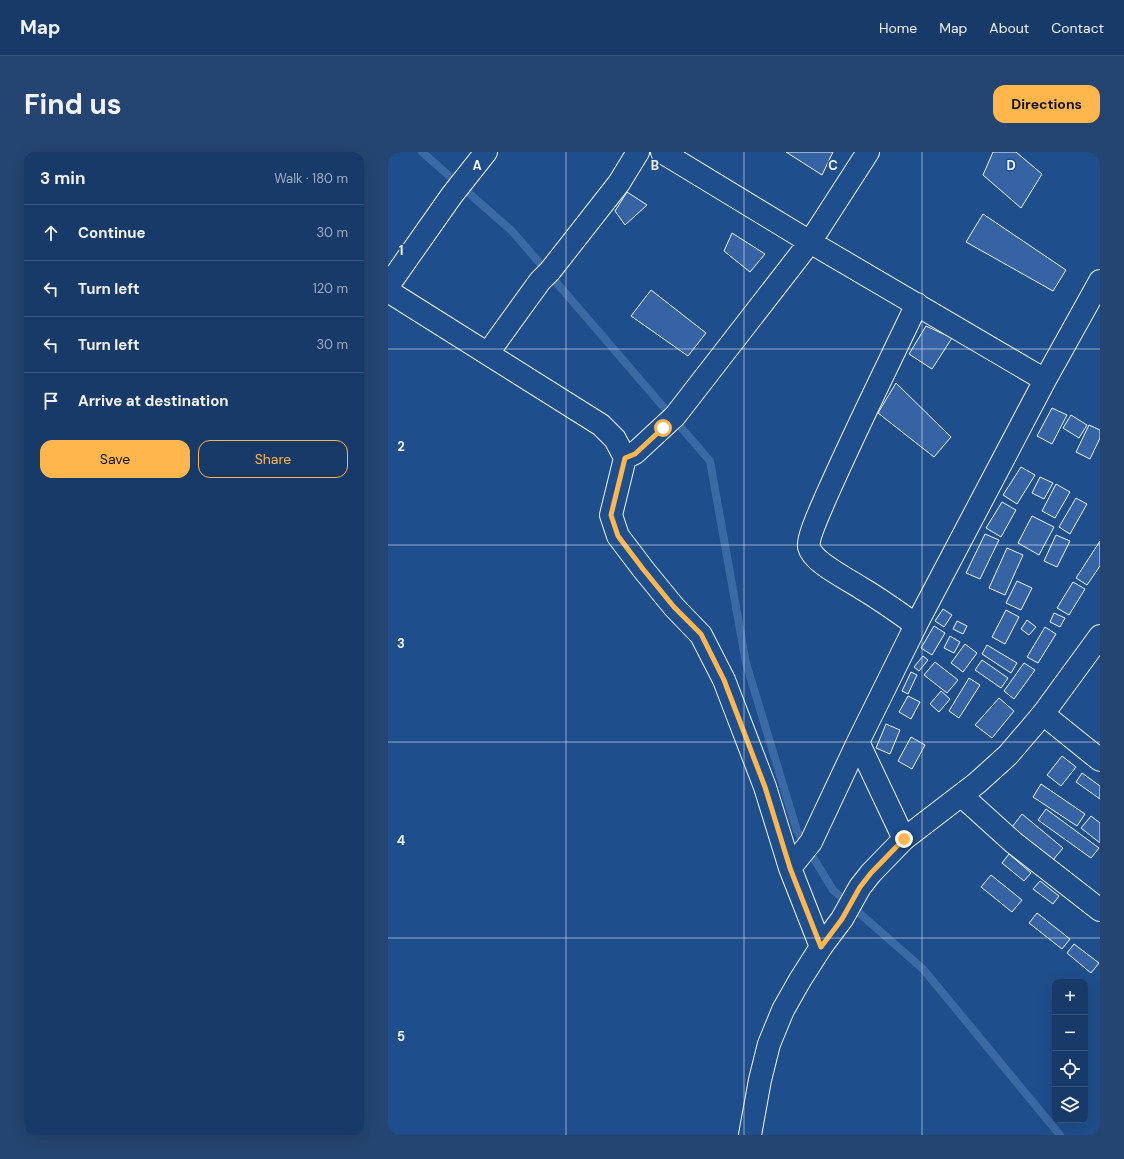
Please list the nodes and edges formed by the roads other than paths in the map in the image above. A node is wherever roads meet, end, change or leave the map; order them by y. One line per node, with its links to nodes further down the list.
1 (486, 152): 7 (street)
2 (638, 152): 10 (street)
3 (662, 152): 5 (street)
4 (868, 152): 5 (street)
5 (810, 242): 9 (street); 12 (street)
6 (1100, 281): 11 (street)
7 (388, 286)
8 (388, 291): 10 (street)
9 (917, 304): 11 (street); 13 (street)
10 (488, 353): 12 (street)
11 (1045, 380): 13 (street)
12 (625, 458): 20 (street)
13 (916, 625): 16 (street)
14 (1100, 636): 15 (street)
15 (1043, 714): 17 (street); 18 (street)
16 (858, 742): 19 (street); 20 (street)
17 (1100, 760)
18 (962, 796): 19 (street); 21 (street)
19 (904, 839): 22 (street)
20 (801, 856): 22 (street)
21 (1100, 910)
22 (821, 947): 23 (street)
23 (750, 1135)

